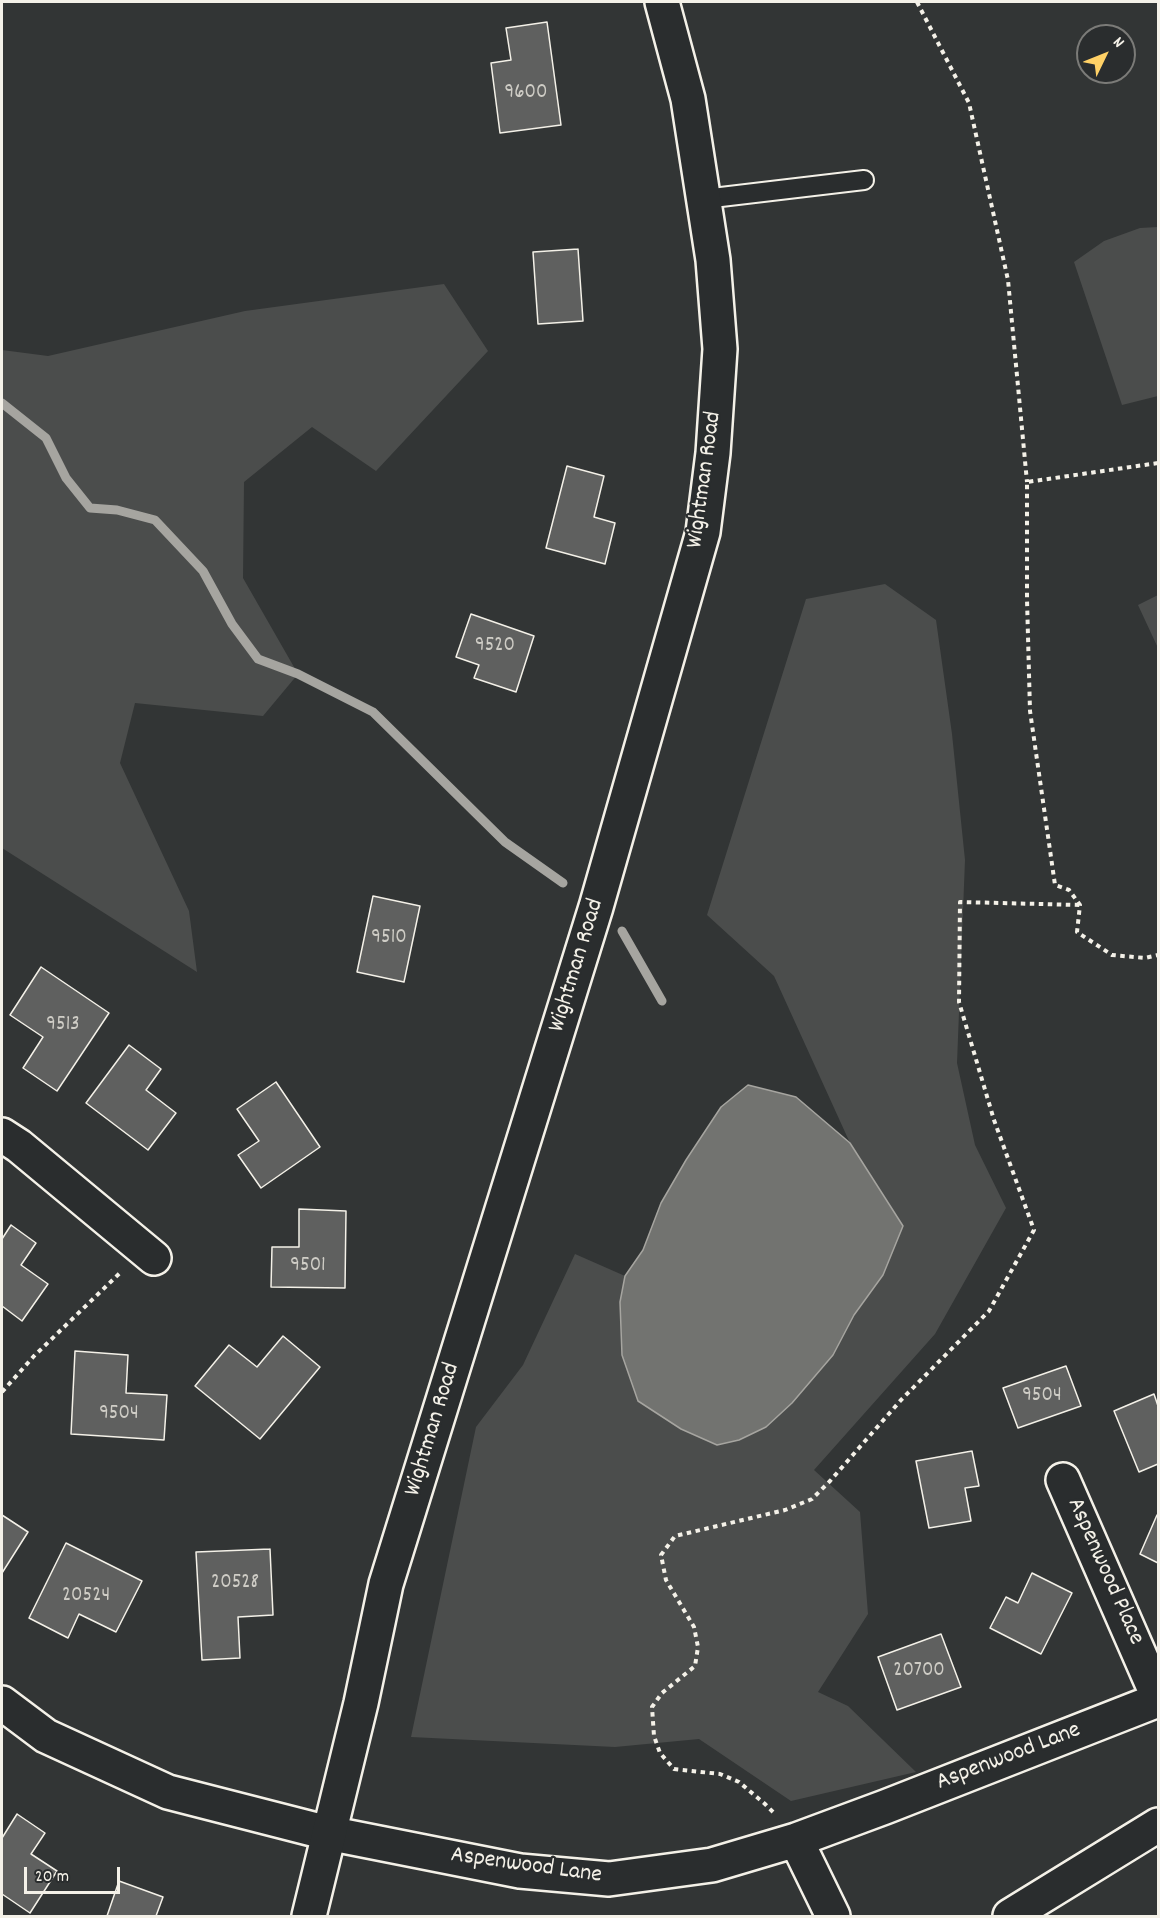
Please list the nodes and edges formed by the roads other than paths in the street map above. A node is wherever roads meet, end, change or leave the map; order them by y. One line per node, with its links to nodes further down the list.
1 (662, 2): 3 (main road, Wightman Road)
2 (864, 180): 3 (lane)
3 (704, 199): 10 (main road, Wightman Road)
4 (2, 1135): 5 (main road)
5 (150, 1254)
6 (1063, 1480): 7 (main road, Aspenwood Place)
7 (1158, 1699): 11 (main road, Aspenwood Lane)
8 (2, 1703): 10 (main road, Aspenwood Lane)
9 (1158, 1825): 14 (main road)
10 (328, 1833): 11 (main road, Aspenwood Lane); 12 (main road, Wightman Road)
11 (796, 1840): 13 (main road)
12 (309, 1917)
13 (833, 1917)
14 (1010, 1917)

